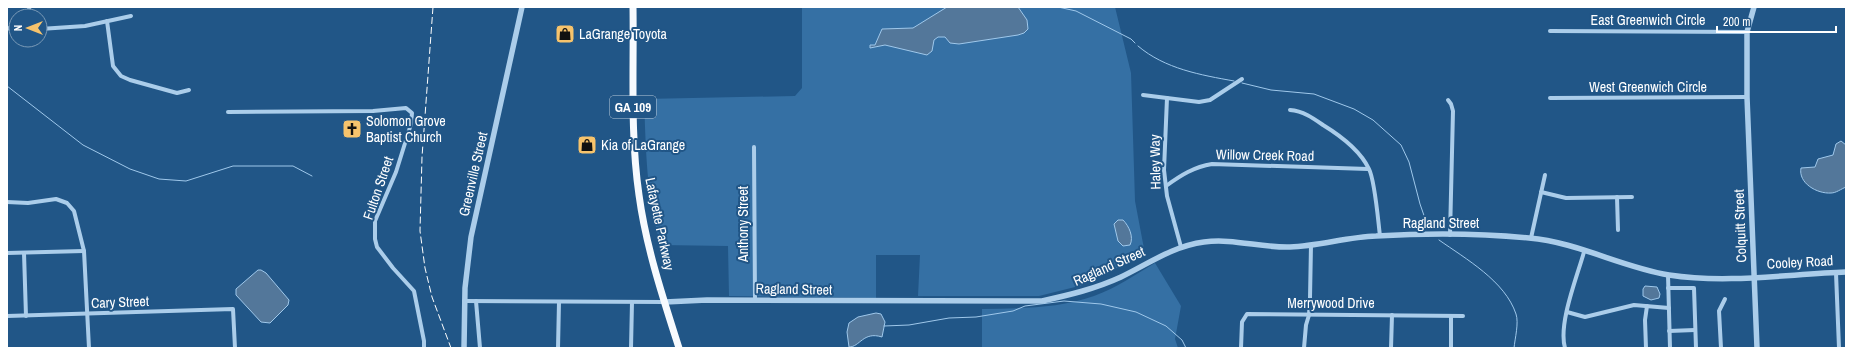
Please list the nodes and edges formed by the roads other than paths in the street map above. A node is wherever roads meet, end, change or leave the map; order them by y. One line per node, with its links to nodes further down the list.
1 (522, 7): 43 (street, Greenville Street)
2 (633, 7): 47 (highway, Lafayette Parkway / GA 109)
3 (1754, 7): 8 (street, Colquitt Street)
4 (131, 16): 5 (street)
5 (107, 21): 6 (street); 10 (street)
6 (48, 28)
7 (1550, 31): 8 (street, East Greenwich Circle)
8 (1746, 32): 15 (street, Colquitt Street)
9 (1242, 78): 12 (street)
10 (189, 90)
11 (1143, 95): 12 (street)
12 (1167, 98): 21 (street, Haley Way)
13 (1550, 98): 15 (street, West Greenwich Circle)
14 (1448, 100): 27 (street)
15 (1747, 100): 39 (street, Colquitt Street)
16 (1290, 110): 19 (street)
17 (228, 112): 62 (street, Fulton Street)
18 (754, 147): 42 (street, Anthony Street)
19 (1368, 169): 21 (street, Willow Creek Road); 28 (street)
20 (1545, 175): 22 (street)
21 (1166, 186): 31 (street, Haley Way)
22 (1541, 192): 24 (street); 29 (street)
23 (1632, 197): 24 (street)
24 (1617, 198): 26 (street)
25 (7, 202): 32 (street)
26 (1618, 230)
27 (1450, 235): 28 (street, Ragland Street); 29 (street, Ragland Street)
28 (1380, 236): 30 (street, Ragland Street)
29 (1531, 238): 34 (street, Ragland Street)
30 (1311, 245): 31 (street, Ragland Street); 52 (street)
31 (1181, 247): 42 (street, Ragland Street)
32 (84, 251): 33 (street); 51 (street)
33 (24, 252): 35 (street); 55 (street)
34 (1584, 252): 38 (street, Ragland Street); 50 (street)
35 (7, 253)
36 (1846, 272): 37 (street, Cooley Road)
37 (1836, 273): 39 (street, Cooley Road); 78 (street)
38 (1668, 275): 39 (street, Ragland Street); 40 (street)
39 (1754, 276): 77 (street, Colquitt Street)
40 (1668, 288): 49 (street); 58 (street)
41 (1725, 298): 76 (street)
42 (755, 300): 47 (street, Ragland Street)
43 (464, 301): 44 (street, Ragland Street); 63 (street, Greenville Street)
44 (476, 301): 45 (street, Ragland Street); 64 (street)
45 (559, 302): 46 (street, Ragland Street); 65 (street)
46 (632, 302): 47 (street, Ragland Street); 66 (street)
47 (665, 302): 67 (highway, Lafayette Parkway / GA 109)
48 (1647, 306): 49 (street); 50 (street); 73 (street)
49 (1669, 308): 59 (street)
50 (1567, 312): 72 (street)
51 (88, 314): 55 (street, Cary Street); 60 (street); 61 (street, Cary Street)
52 (1309, 315): 53 (street, Merrywood Drive); 68 (street, Merrywood Drive); 69 (street)
53 (1392, 315): 56 (street, Merrywood Drive); 70 (street)
54 (7, 316): 55 (street, Cary Street)
55 (26, 316)
56 (1450, 316): 57 (street, Merrywood Drive); 71 (street)
57 (1463, 316)
58 (1695, 330): 59 (street); 75 (street)
59 (1669, 331): 74 (street)
60 (89, 348)
61 (235, 348)
62 (424, 348)
63 (464, 348)
64 (480, 348)
65 (558, 348)
66 (631, 348)
67 (679, 348)
68 (1241, 348)
69 (1304, 348)
70 (1391, 348)
71 (1451, 348)
72 (1564, 348)
73 (1646, 348)
74 (1670, 348)
75 (1696, 348)
76 (1721, 348)
77 (1757, 348)
78 (1839, 348)

